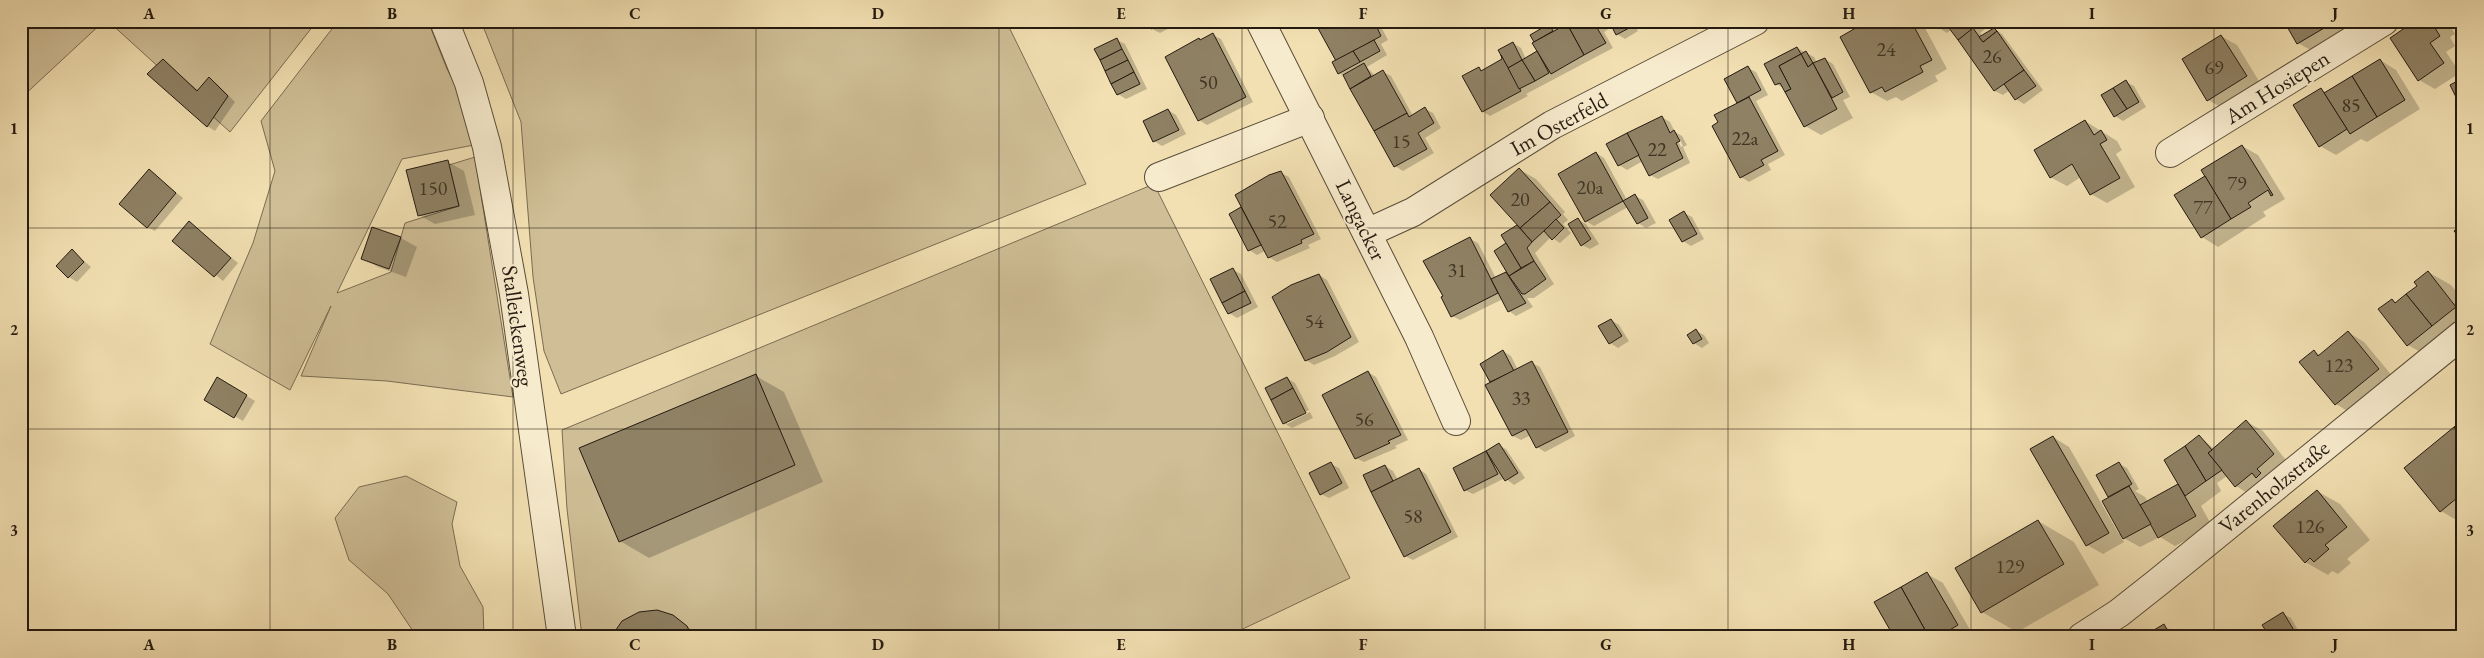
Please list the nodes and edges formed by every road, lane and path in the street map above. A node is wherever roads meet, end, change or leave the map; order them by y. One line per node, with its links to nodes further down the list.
1 (444, 21): 11 (street, Stalleickenweg)
2 (1260, 21): 5 (street, Langacker)
3 (1755, 21): 8 (street, Im Osterfeld)
4 (2384, 21): 6 (street, Am Hosiepen)
5 (1310, 118): 7 (street); 8 (street, Langacker)
6 (2170, 153)
7 (1159, 177)
8 (1367, 233): 10 (street, Langacker)
9 (2463, 334): 12 (street, Varenholzstraße)
10 (1456, 421)
11 (562, 637)
12 (2082, 637)

